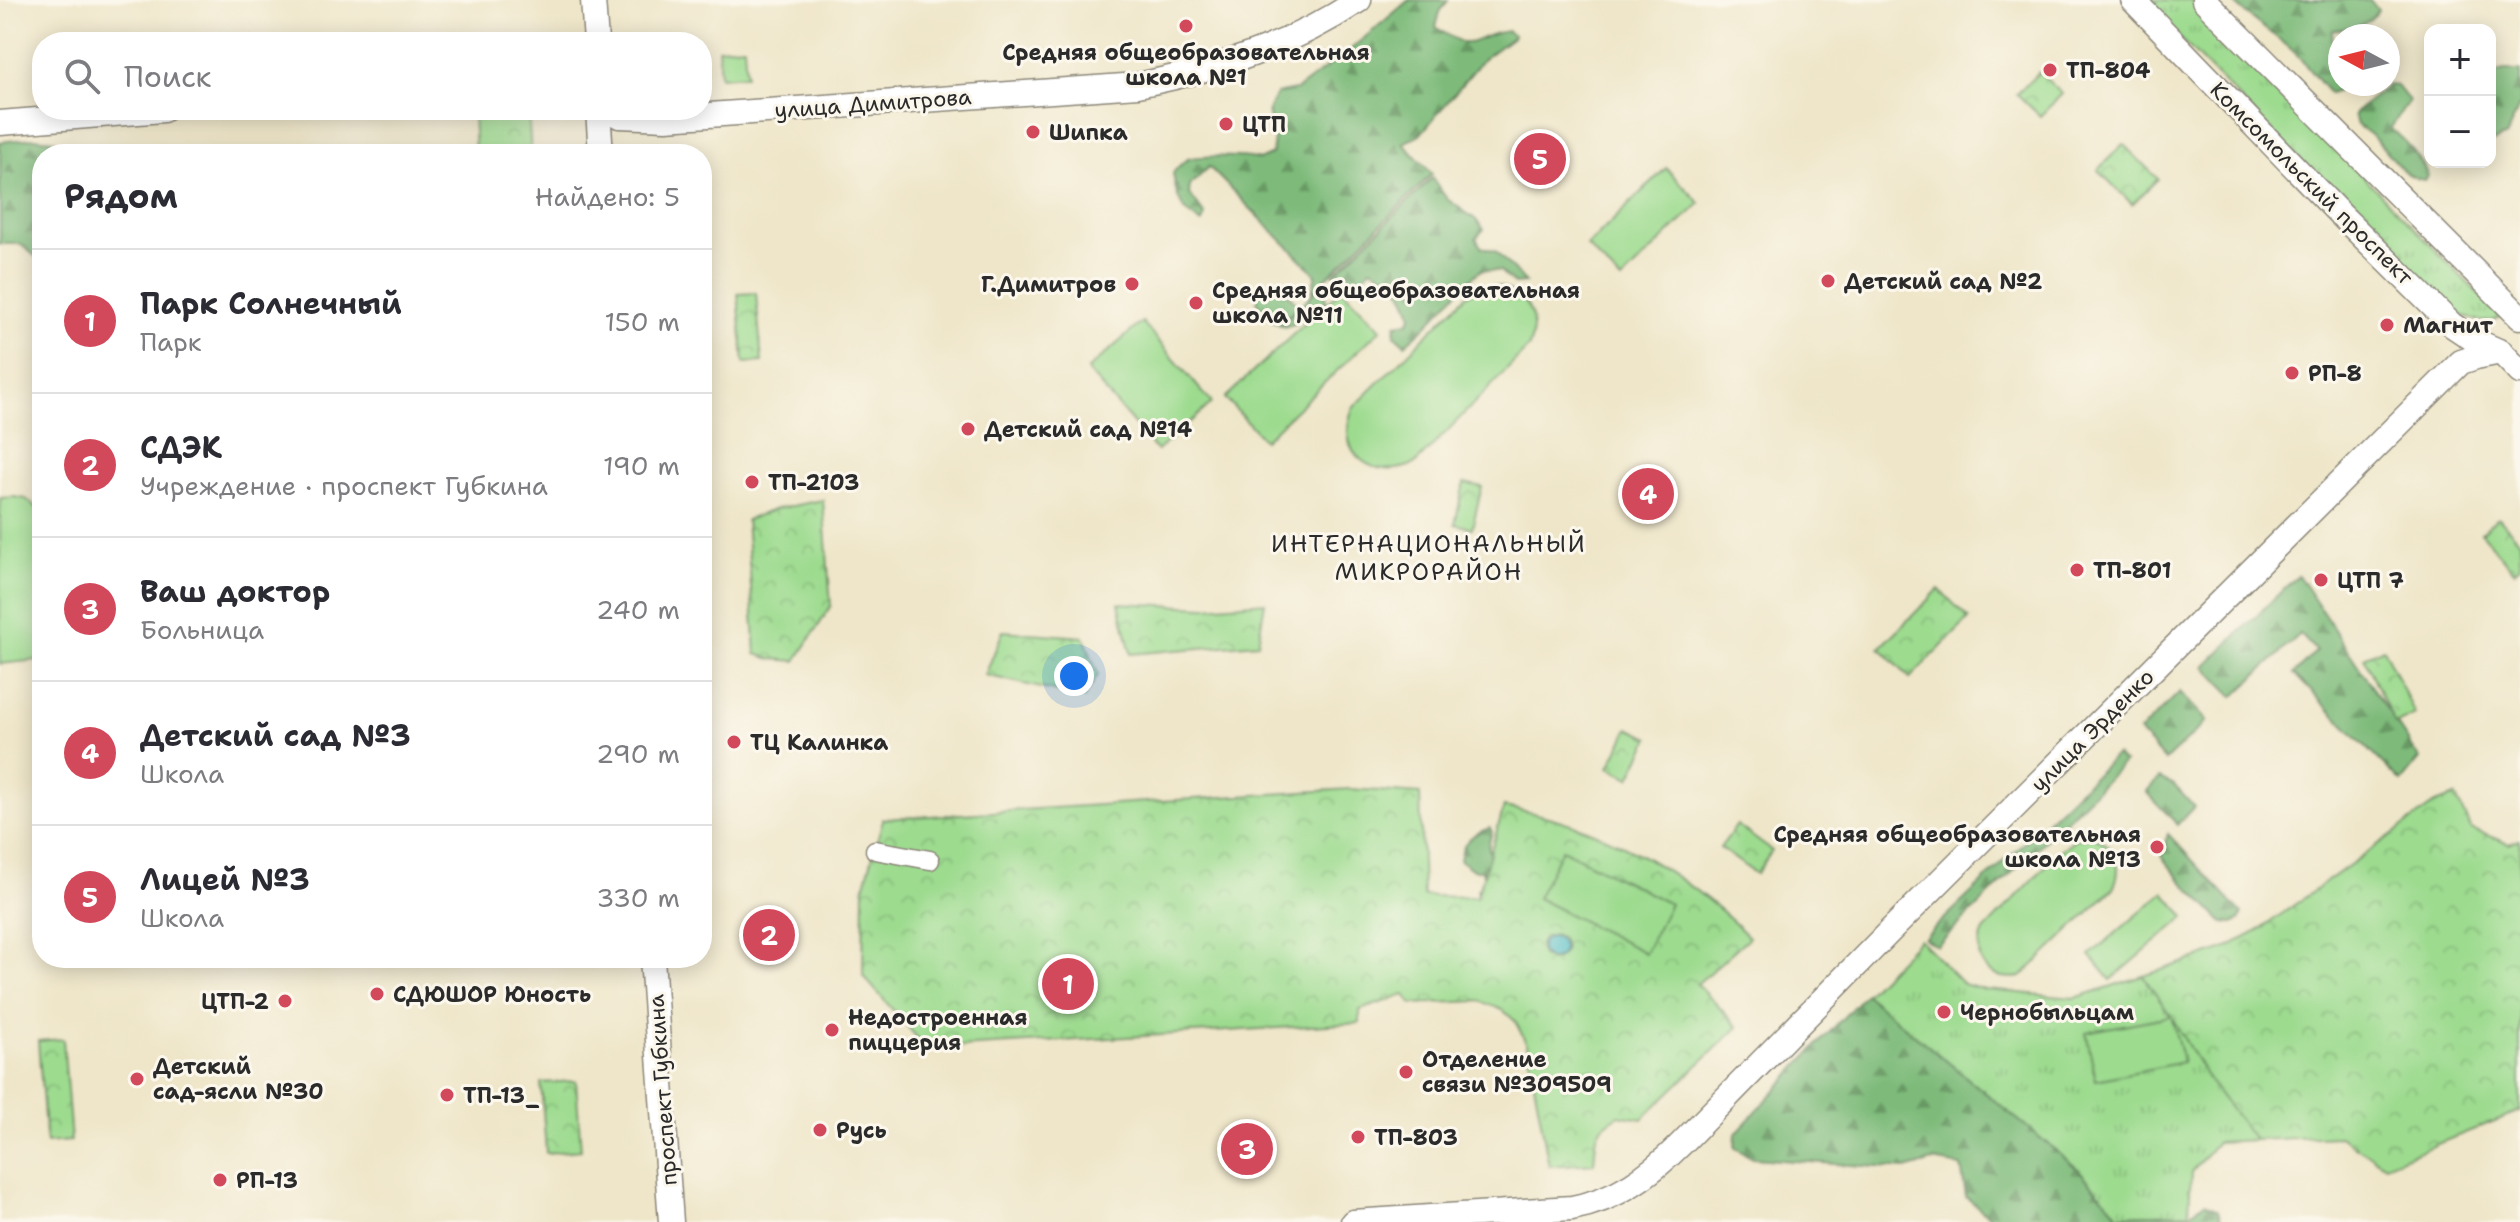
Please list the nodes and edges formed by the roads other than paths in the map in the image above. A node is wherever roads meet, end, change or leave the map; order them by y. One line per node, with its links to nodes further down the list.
1 (593, 0): 5 (main road)
2 (1359, 0): 6 (main road, улица Димитрова)
3 (2133, 0): 13 (main road, Комсомольский проспект)
4 (2204, 0): 11 (main road)
5 (595, 32)
6 (712, 114)
7 (38, 120): 9 (main road)
8 (599, 120): 10 (main road)
9 (0, 123)
10 (600, 144)
11 (2520, 317)
12 (2520, 325): 13 (main road)
13 (2501, 352): 14 (main road, Комсомольский проспект); 19 (main road, улица Эрденко)
14 (2520, 372)
15 (875, 850): 16 (street)
16 (930, 860)
17 (653, 968): 18 (main road, проспект Губкина)
18 (671, 1222)
19 (1353, 1222)

